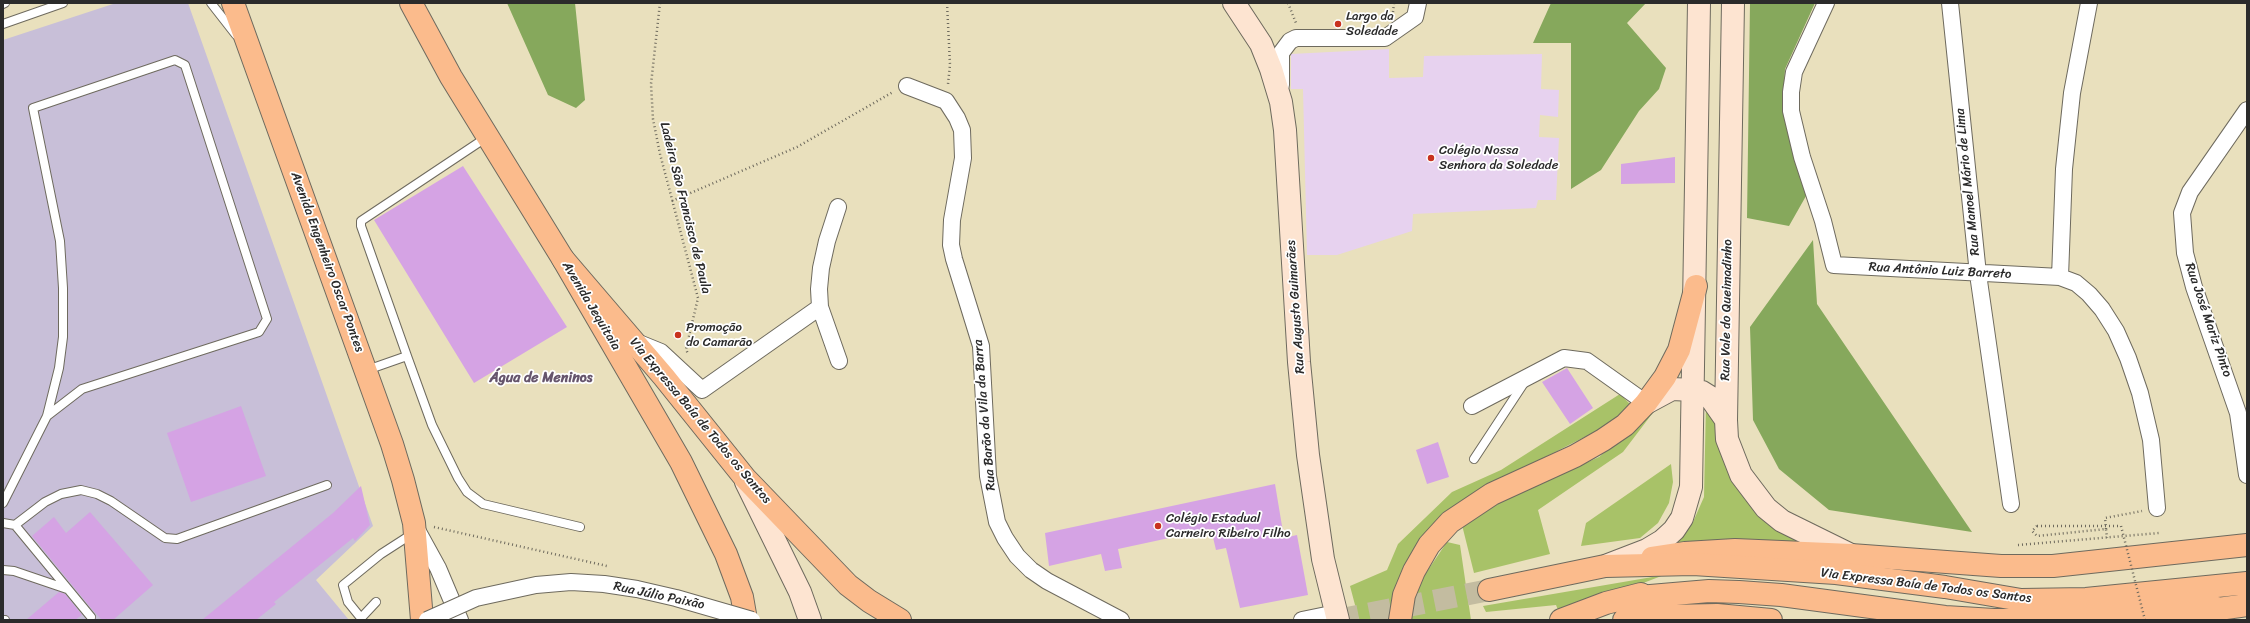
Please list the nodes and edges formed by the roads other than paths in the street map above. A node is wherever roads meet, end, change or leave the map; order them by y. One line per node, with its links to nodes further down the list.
1 (63, 3): 12 (lane)
2 (211, 3): 13 (lane)
3 (233, 3): 13 (main road, Avenida Engenheiro Oscar Pontes)
4 (1234, 3): 15 (street, Rua Augusto Guimarães)
5 (1418, 3): 15 (street)
6 (1699, 3): 23 (street)
7 (1733, 3): 35 (street, Rua Vale do Queimadinho)
8 (1826, 3): 21 (street, Rua Antônio Luiz Barreto)
9 (1950, 3): 21 (street, Rua Manoel Mário de Lima)
10 (2089, 3): 22 (street)
11 (415, 8): 18 (main road, Avenida Jequitaia)
12 (3, 24)
13 (252, 55): 28 (main road, Avenida Engenheiro Oscar Pontes)
14 (907, 86): 68 (street, Rua Barão da Vila da Barra)
15 (1281, 102): 60 (street, Rua Augusto Guimarães)
16 (2247, 110): 17 (street, Rua José Mariz Pinto)
17 (2243, 125): 33 (street, Rua José Mariz Pinto)
18 (488, 137): 20 (main road, Avenida Jequitaia); 26 (lane)
19 (838, 207): 24 (street)
20 (564, 259): 25 (main road, Via Expressa Baía de Todos os Santos); 64 (main road, Avenida Jequitaia)
21 (1978, 274): 22 (street, Rua Antônio Luiz Barreto); 41 (street, Rua Manoel Mário de Lima)
22 (2060, 277): 42 (street, Rua Antônio Luiz Barreto)
23 (1696, 286): 30 (street); 31 (main road)
24 (820, 307): 25 (street); 27 (street)
25 (633, 340): 38 (main road, Via Expressa Baía de Todos os Santos)
26 (407, 356): 28 (lane); 45 (lane)
27 (839, 361)
28 (366, 371): 46 (main road, Avenida Engenheiro Oscar Pontes)
29 (1528, 376): 31 (street); 32 (street); 36 (lane)
30 (1693, 390): 31 (street); 35 (street); 49 (street)
31 (1646, 403): 70 (main road)
32 (1472, 406)
33 (2243, 412): 37 (street, Rua José Mariz Pinto)
34 (47, 416): 34 (lane); 40 (lane)
35 (1726, 420): 48 (street, Rua Vale do Queimadinho)
36 (1474, 459)
37 (2247, 475)
38 (744, 478): 66 (street); 67 (main road, Via Expressa Baía de Todos os Santos)
39 (327, 484): 44 (lane)
40 (3, 503)
41 (2011, 504)
42 (2157, 508)
43 (3, 524): 44 (lane)
44 (15, 525): 52 (lane)
45 (580, 527)
46 (414, 528): 56 (lane); 61 (main road, Avenida Engenheiro Oscar Pontes); 63 (street, Avenida Engenheiro Oscar Pontes)
47 (2247, 545): 48 (main road, Via Expressa Baía de Todos os Santos)
48 (1851, 555): 49 (main road, Via Expressa Baía de Todos os Santos)
49 (1605, 566): 53 (main road, Via Expressa Baía de Todos os Santos); 55 (main road, Via Expressa Baía de Todos os Santos)
50 (3, 570): 52 (lane)
51 (2247, 583): 55 (main road, Via Expressa Baía de Todos os Santos)
52 (68, 589): 59 (lane)
53 (1489, 590)
54 (1627, 598): 55 (main road); 58 (main road); 71 (main road)
55 (2021, 600)
56 (376, 602)
57 (2247, 605): 58 (main road)
58 (2218, 608): 74 (main road)
59 (91, 617)
60 (1337, 617): 69 (street)
61 (422, 620)
62 (427, 620): 65 (street, Rua Júlio Paixão, bridge)
63 (460, 620)
64 (746, 620)
65 (752, 620)
66 (810, 620)
67 (900, 620)
68 (1121, 620)
69 (1302, 620)
70 (1400, 620)
71 (1561, 620)
72 (1624, 620): 73 (main road)
73 (1771, 620)
74 (2164, 620)

